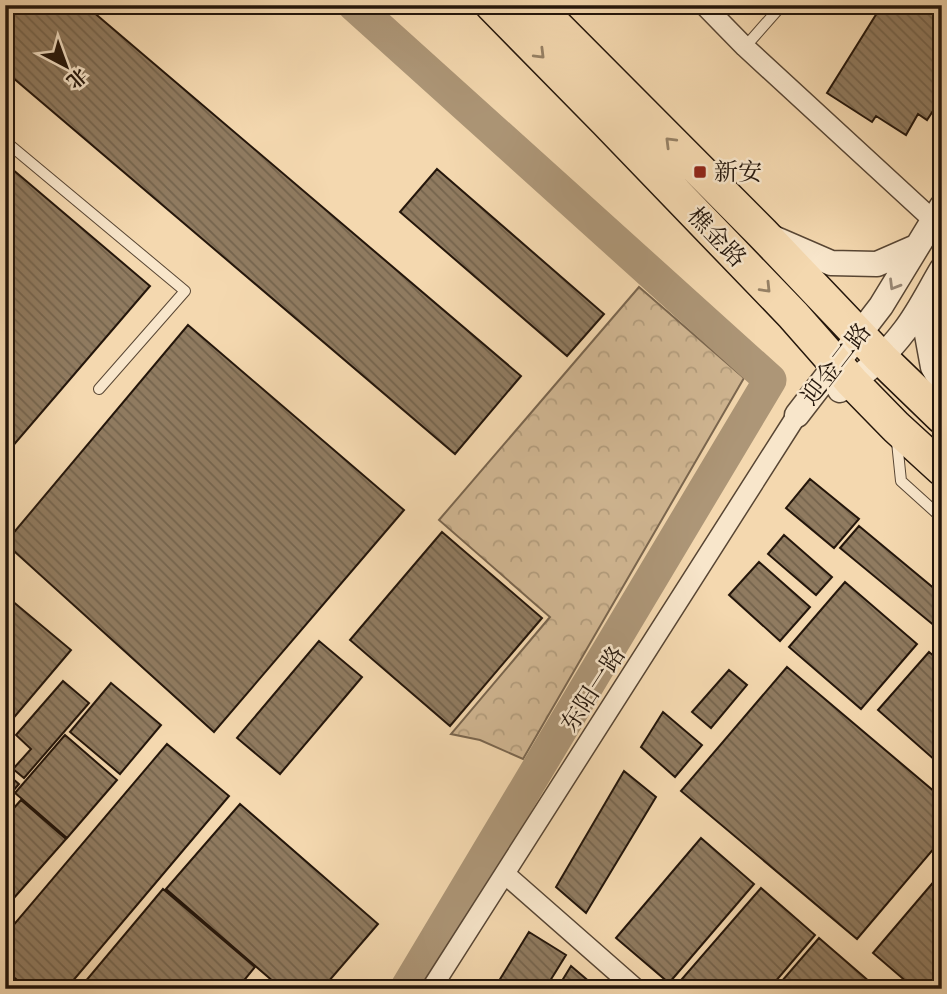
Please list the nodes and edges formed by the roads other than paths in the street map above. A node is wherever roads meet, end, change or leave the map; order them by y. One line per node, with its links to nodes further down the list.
1 (492, 5): 12 (highway, 樵金路, one-way to 12)
2 (535, 5): 8 (highway, 樵金路, one-way to 2)
3 (705, 5): 5 (street)
4 (782, 5): 5 (lane)
5 (745, 47): 7 (street)
6 (5, 141): 14 (lane)
7 (938, 213): 9 (street, 迎金二路)
8 (762, 233): 9 (street); 11 (highway, 樵金路)
9 (916, 247): 11 (street, 迎金二路, one-way to 11)
10 (939, 274): 11 (street, 迎金二路); 13 (street)
11 (870, 346): 12 (street, 迎金二路); 16 (highway, 樵金路)
12 (844, 373): 15 (street, 迎金二路); 17 (highway, 樵金路)
13 (942, 382)
14 (99, 389)
15 (797, 415): 20 (street, 东阳一路)
16 (942, 417)
17 (896, 427): 18 (highway, 樵金路); 19 (lane)
18 (942, 469)
19 (942, 518)
20 (505, 874): 21 (street, 东阳一路); 22 (street)
21 (431, 989)
22 (636, 989)

